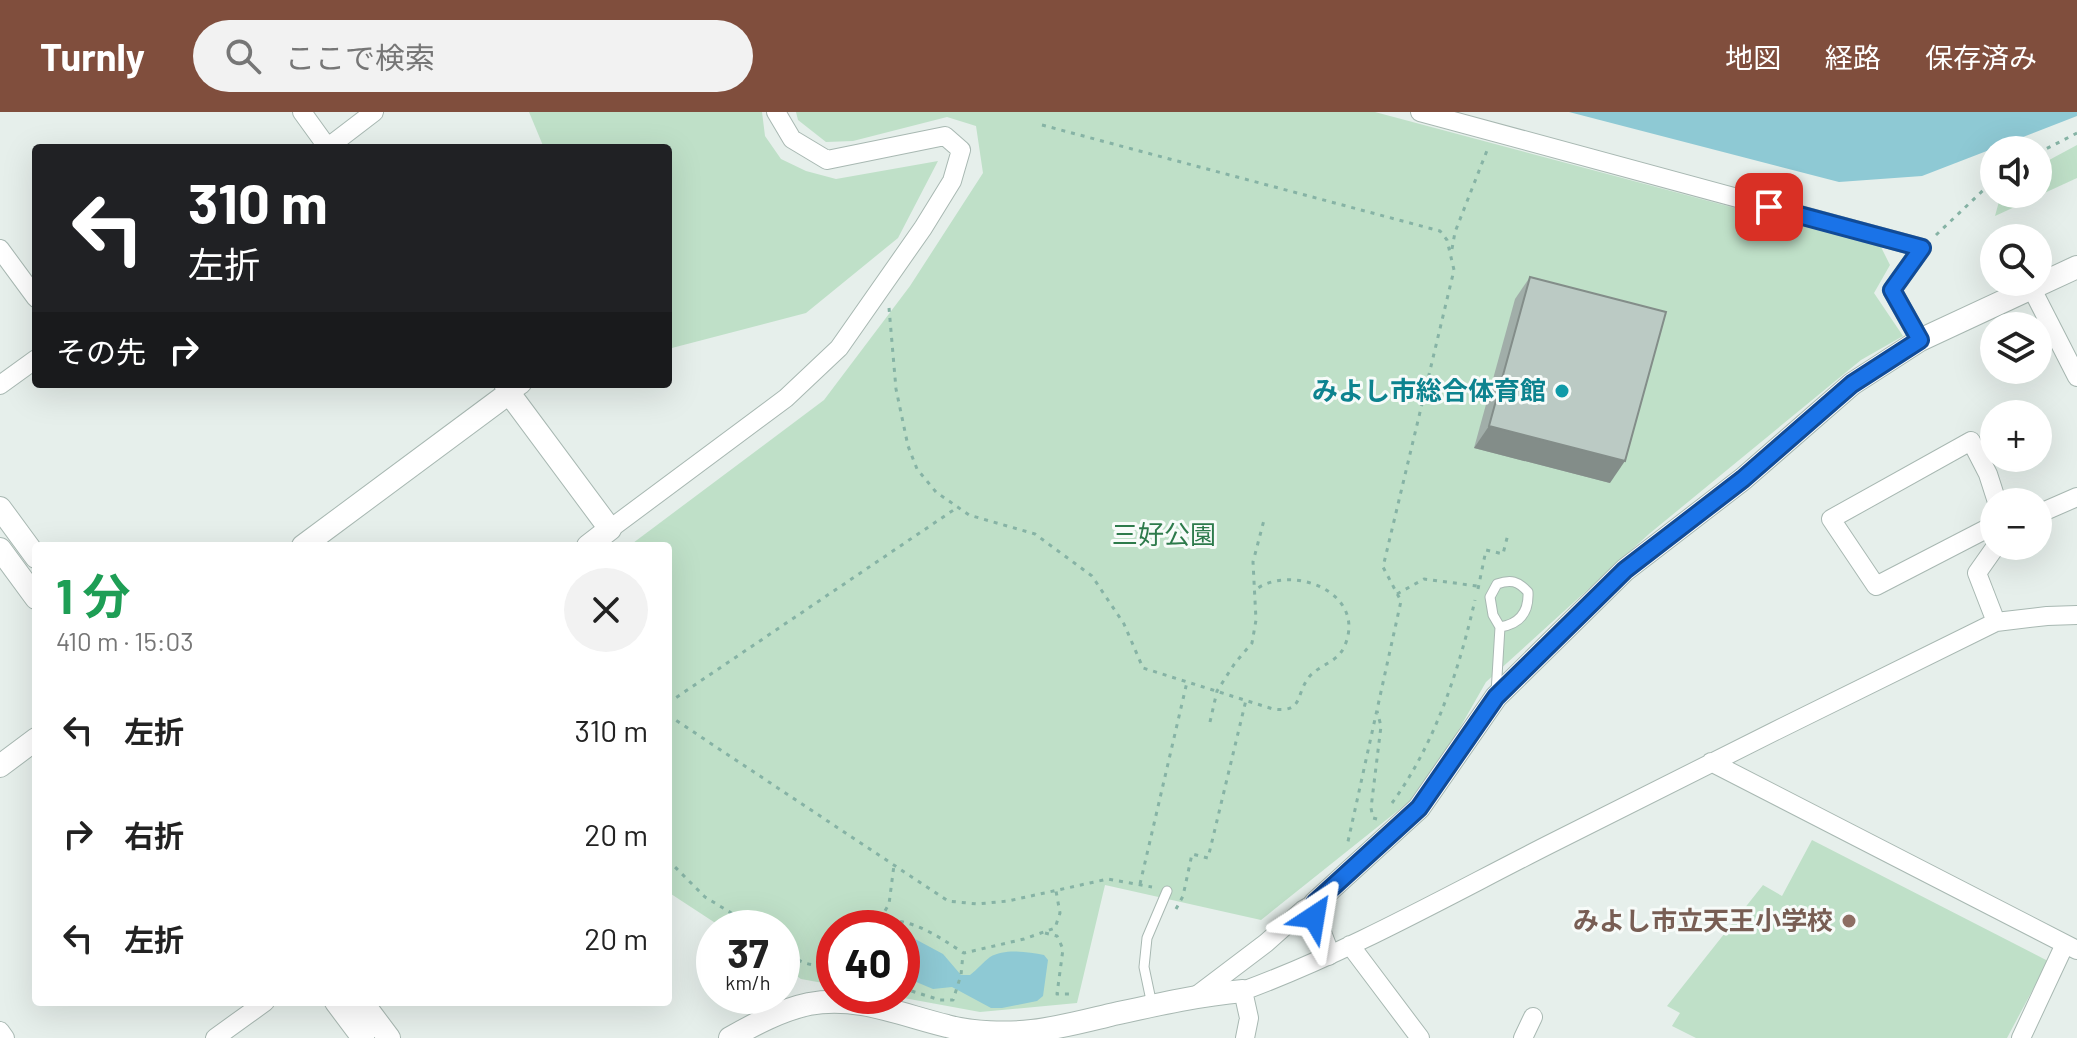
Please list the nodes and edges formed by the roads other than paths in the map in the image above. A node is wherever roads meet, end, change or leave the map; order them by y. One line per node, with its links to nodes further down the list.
1 (302, 112): 5 (street)
2 (374, 112): 6 (street)
3 (776, 112): 23 (street)
4 (1420, 112): 13 (street)
5 (325, 144)
6 (333, 144)
7 (0, 249): 10 (street)
8 (2077, 267): 9 (street)
9 (2052, 279)
10 (32, 293)
11 (2017, 296): 13 (street)
12 (2036, 296): 15 (street)
13 (1920, 340): 34 (street)
14 (32, 362): 16 (street)
15 (2077, 377)
16 (0, 385)
17 (510, 388): 25 (street)
18 (512, 388): 23 (street)
19 (1992, 488): 24 (street)
20 (2077, 497): 22 (street)
21 (0, 508): 28 (street)
22 (2052, 508)
23 (610, 529): 26 (street)
24 (1980, 532)
25 (308, 542)
26 (593, 542)
27 (0, 549): 30 (street)
28 (32, 552)
29 (1986, 560): 32 (street)
30 (32, 593)
31 (2077, 615): 32 (street)
32 (1996, 622): 36 (street)
33 (1500, 627): 33 (lane); 34 (lane)
34 (1496, 697): 39 (street)
35 (32, 742): 37 (street)
36 (1711, 762): 40 (street); 41 (street)
37 (0, 766)
38 (1167, 891): 45 (lane)
39 (1315, 903): 42 (street); 44 (street)
40 (1350, 945): 42 (street); 57 (street)
41 (2071, 947): 59 (street)
42 (1328, 954): 43 (street)
43 (1243, 991): 44 (street); 56 (street)
44 (1196, 996): 45 (street)
45 (1152, 1005): 55 (street)
46 (259, 1006): 52 (street)
47 (339, 1006): 53 (street)
48 (365, 1006): 54 (street)
49 (1533, 1017): 58 (street)
50 (0, 1031): 51 (street)
51 (5, 1038)
52 (215, 1038)
53 (363, 1038)
54 (389, 1038)
55 (730, 1038)
56 (1245, 1038)
57 (1420, 1038)
58 (1523, 1038)
59 (2021, 1038)

